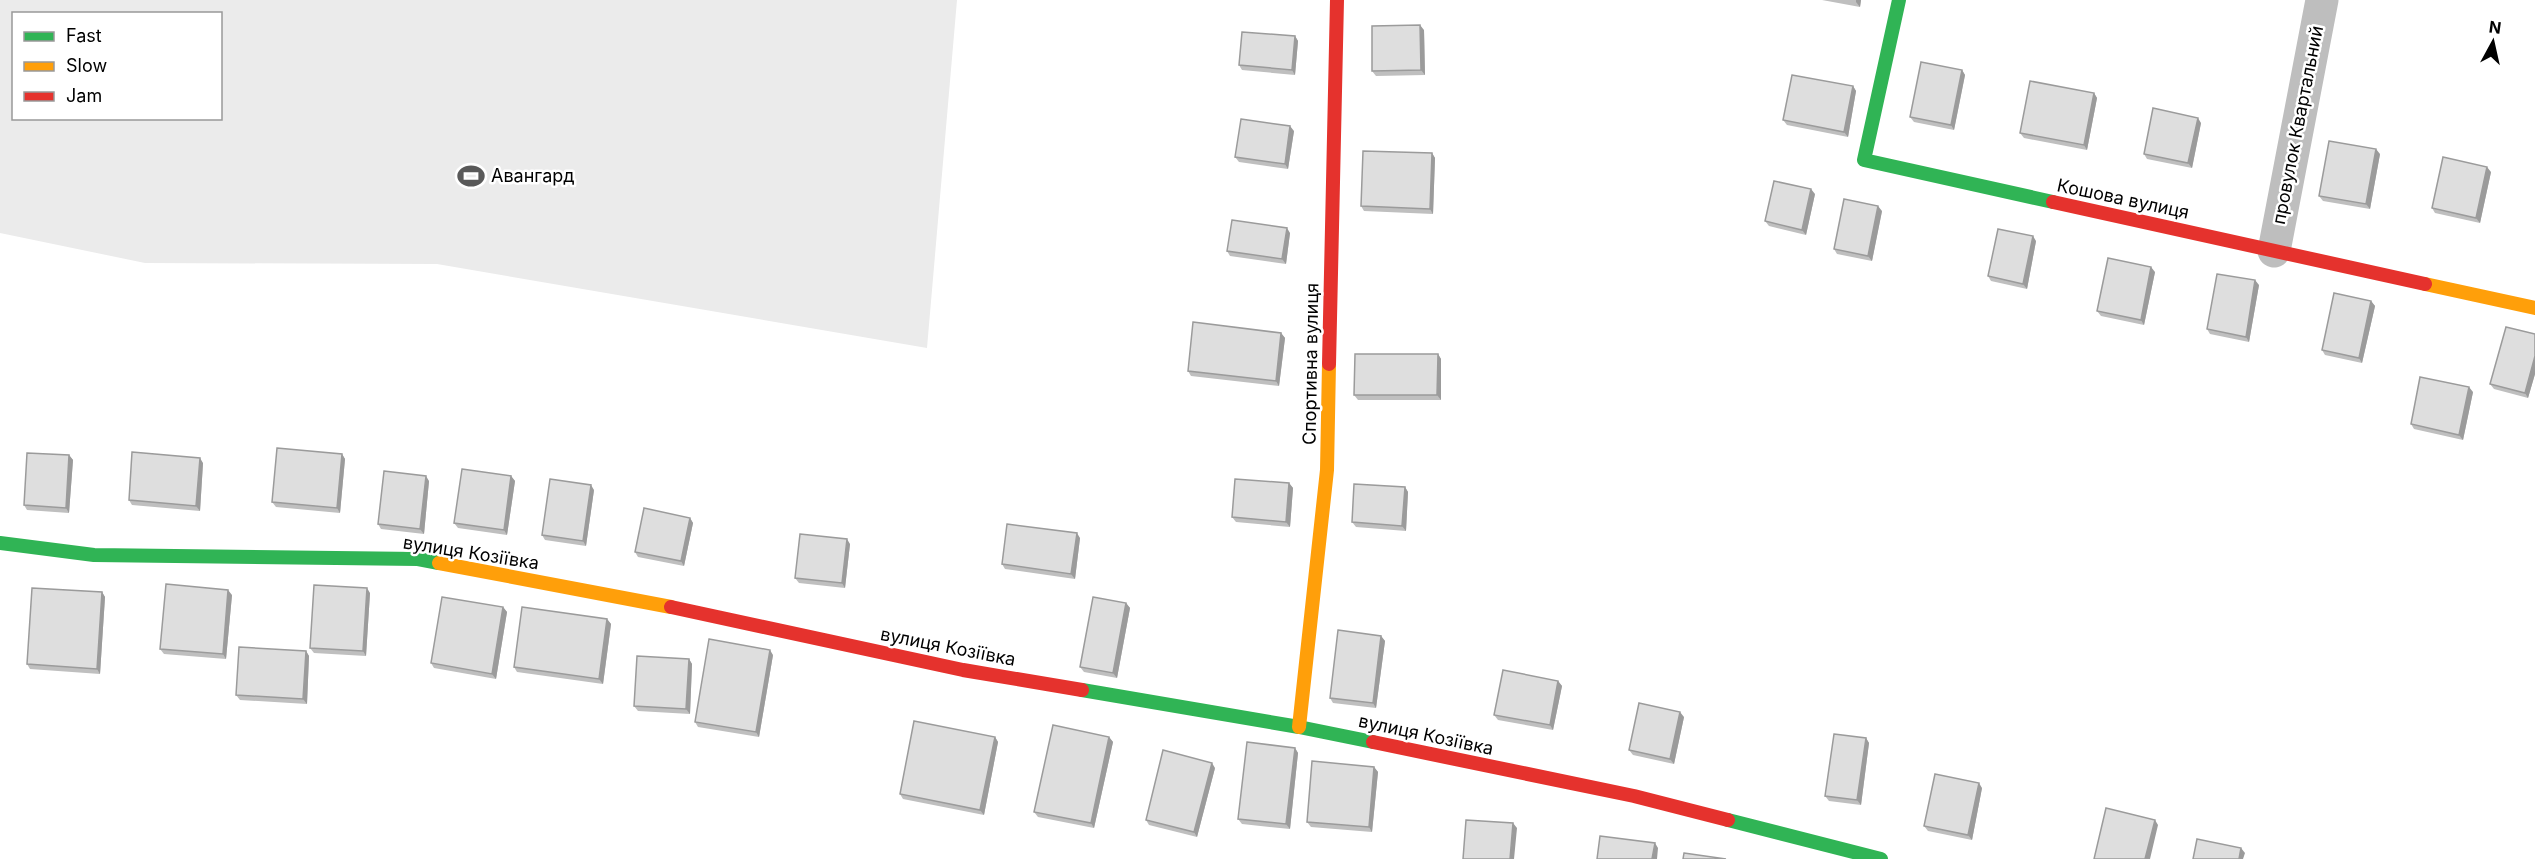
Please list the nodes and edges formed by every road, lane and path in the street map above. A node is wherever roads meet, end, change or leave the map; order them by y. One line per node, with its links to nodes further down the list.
1 (1337, 0): 7 (street, Спортивна вулиця)
2 (1899, 0): 4 (street, Кошова вулиця)
3 (2322, 0): 4 (street, провулок Квартальний)
4 (2274, 250): 5 (street, Кошова вулиця)
5 (2535, 308)
6 (0, 543): 7 (street, вулиця Козіївка)
7 (1299, 727): 8 (street, вулиця Козіївка)
8 (1881, 859)

